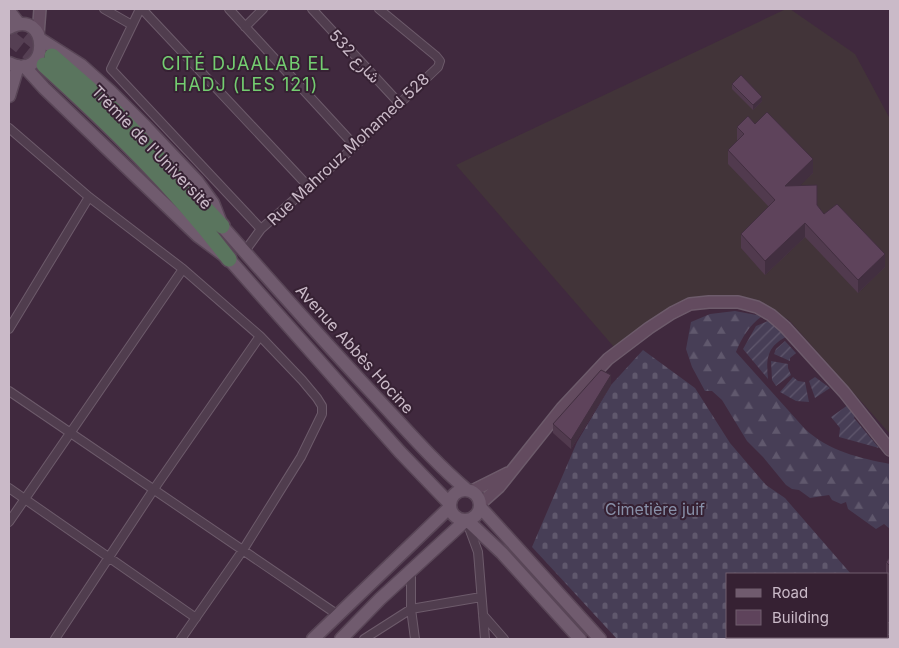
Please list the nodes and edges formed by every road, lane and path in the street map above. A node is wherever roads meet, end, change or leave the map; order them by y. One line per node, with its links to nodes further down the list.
1 (35, 9): 10 (main road)
2 (40, 9): 13 (main road)
3 (104, 9): 11 (street)
4 (141, 9): 11 (street); 19 (street)
5 (229, 9): 12 (street)
6 (263, 9): 12 (street)
7 (312, 9): 16 (street, 532 شارع)
8 (380, 9): 16 (street, Rue Mahrouz Mohamed 528)
9 (9, 11): 10 (main road, Avenue Abbès Hocine)
10 (17, 25): 13 (main road, Avenue Abbès Hocine)
11 (132, 25): 22 (street)
12 (245, 27): 18 (street)
13 (39, 37): 14 (main road); 21 (main road, Avenue Abbès Hocine)
14 (17, 65): 15 (main road); 24 (main road, Avenue Abbès Hocine)
15 (9, 96)
16 (399, 103): 18 (street, Rue Mahrouz Mohamed 528)
17 (9, 128): 20 (street)
18 (355, 146): 19 (street, Rue Mahrouz Mohamed 528)
19 (308, 186): 22 (street, Rue Mahrouz Mohamed 528)
20 (89, 197): 25 (street); 26 (street)
21 (222, 226): 23 (main road, Avenue Abbès Hocine); 24 (highway, Trémie de l'Université)
22 (258, 233): 23 (street, Rue Mahrouz Mohamed 528)
23 (244, 251): 34 (main road, Avenue Abbès Hocine)
24 (229, 259): 36 (main road, Avenue Abbès Hocine)
25 (183, 269): 27 (street); 29 (street)
26 (9, 329)
27 (260, 336): 33 (street); 40 (street)
28 (9, 390): 29 (street)
29 (71, 433): 33 (street); 35 (street)
30 (890, 450): 31 (main road)
31 (509, 472): 34 (main road); 37 (main road)
32 (9, 488): 35 (street)
33 (154, 490): 40 (street); 41 (street)
34 (469, 491): 36 (main road); 37 (main road)
35 (25, 499): 39 (street); 41 (street)
36 (450, 505): 38 (main road); 46 (main road)
37 (481, 506): 38 (main road); 58 (main road)
38 (467, 521): 42 (main road); 43 (street); 57 (main road)
39 (9, 522)
40 (243, 550): 46 (street); 47 (street)
41 (109, 557): 47 (street); 49 (street)
42 (410, 571): 44 (street); 48 (main road)
43 (481, 597): 44 (street); 45 (street)
44 (411, 609): 53 (street); 54 (street)
45 (483, 614): 55 (street); 56 (street)
46 (338, 615): 51 (main road)
47 (196, 618): 50 (street)
48 (352, 629): 52 (main road); 53 (street)
49 (55, 639)
50 (181, 639)
51 (313, 639)
52 (341, 639)
53 (364, 639)
54 (415, 639)
55 (485, 639)
56 (504, 639)
57 (580, 639)
58 (600, 639)

